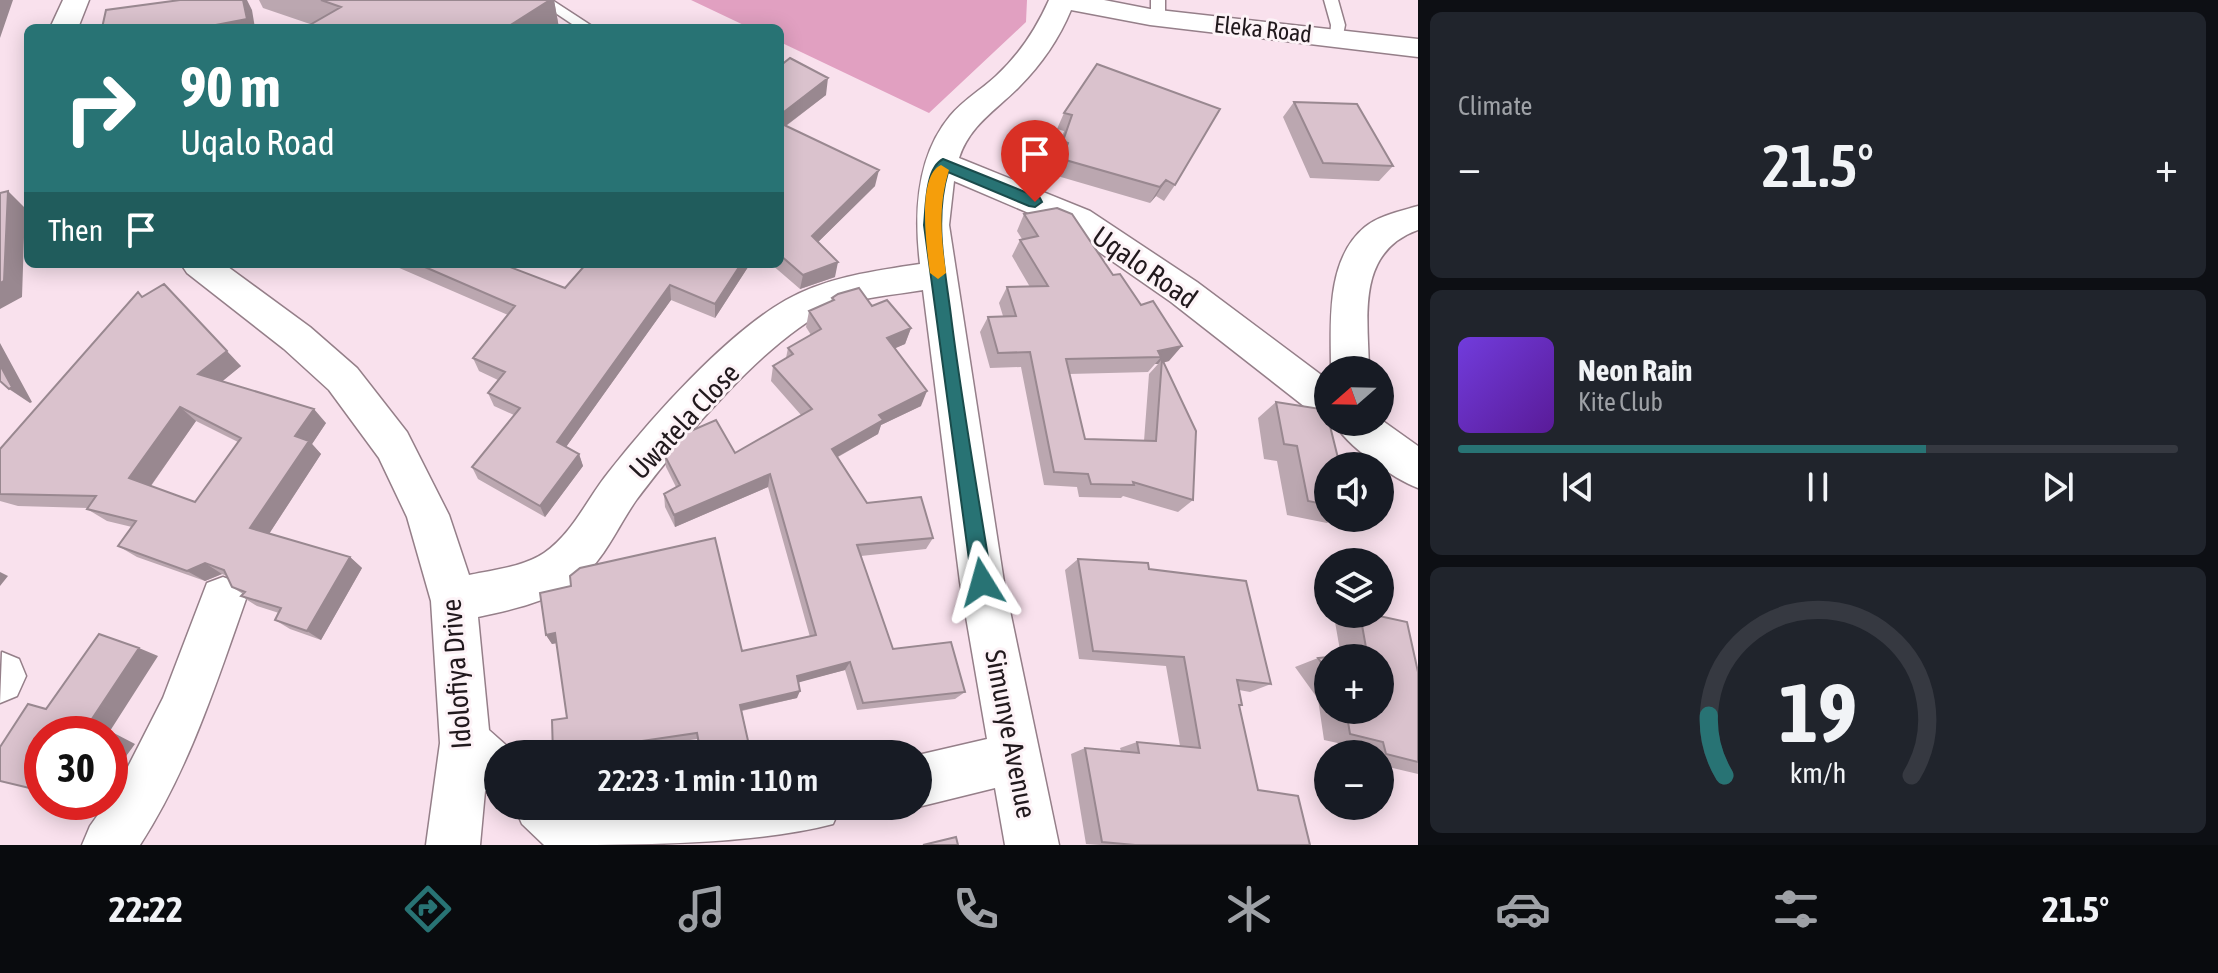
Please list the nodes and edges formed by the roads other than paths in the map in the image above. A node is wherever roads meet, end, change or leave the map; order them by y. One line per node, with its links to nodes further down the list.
1 (76, 0): 6 (street)
2 (543, 0): 7 (lane)
3 (1062, 0): 5 (street, Eleka Road); 10 (street, Simunye Avenue)
4 (1331, 0): 8 (lane)
5 (1154, 9): 8 (street, Eleka Road)
6 (66, 24)
7 (582, 24)
8 (1337, 37): 9 (street, Eleka Road)
9 (1418, 48)
10 (943, 164): 13 (street, Simunye Avenue); 15 (street, Uqalo Road)
11 (1418, 218): 14 (street)
12 (204, 268): 19 (street, Idolofiya Drive)
13 (938, 274): 19 (street, Uwatela Close); 21 (street, Simunye Avenue)
14 (1350, 356)
15 (1314, 391)
16 (1373, 436): 17 (street)
17 (1418, 470)
18 (223, 599): 25 (street)
19 (454, 601): 20 (street, Idolofiya Drive)
20 (482, 757): 26 (street, Idolofiya Drive)
21 (1015, 758): 22 (street); 27 (street, Simunye Avenue)
22 (932, 778)
23 (557, 820): 24 (street)
24 (756, 820)
25 (109, 845)
26 (453, 845)
27 (1032, 845)

